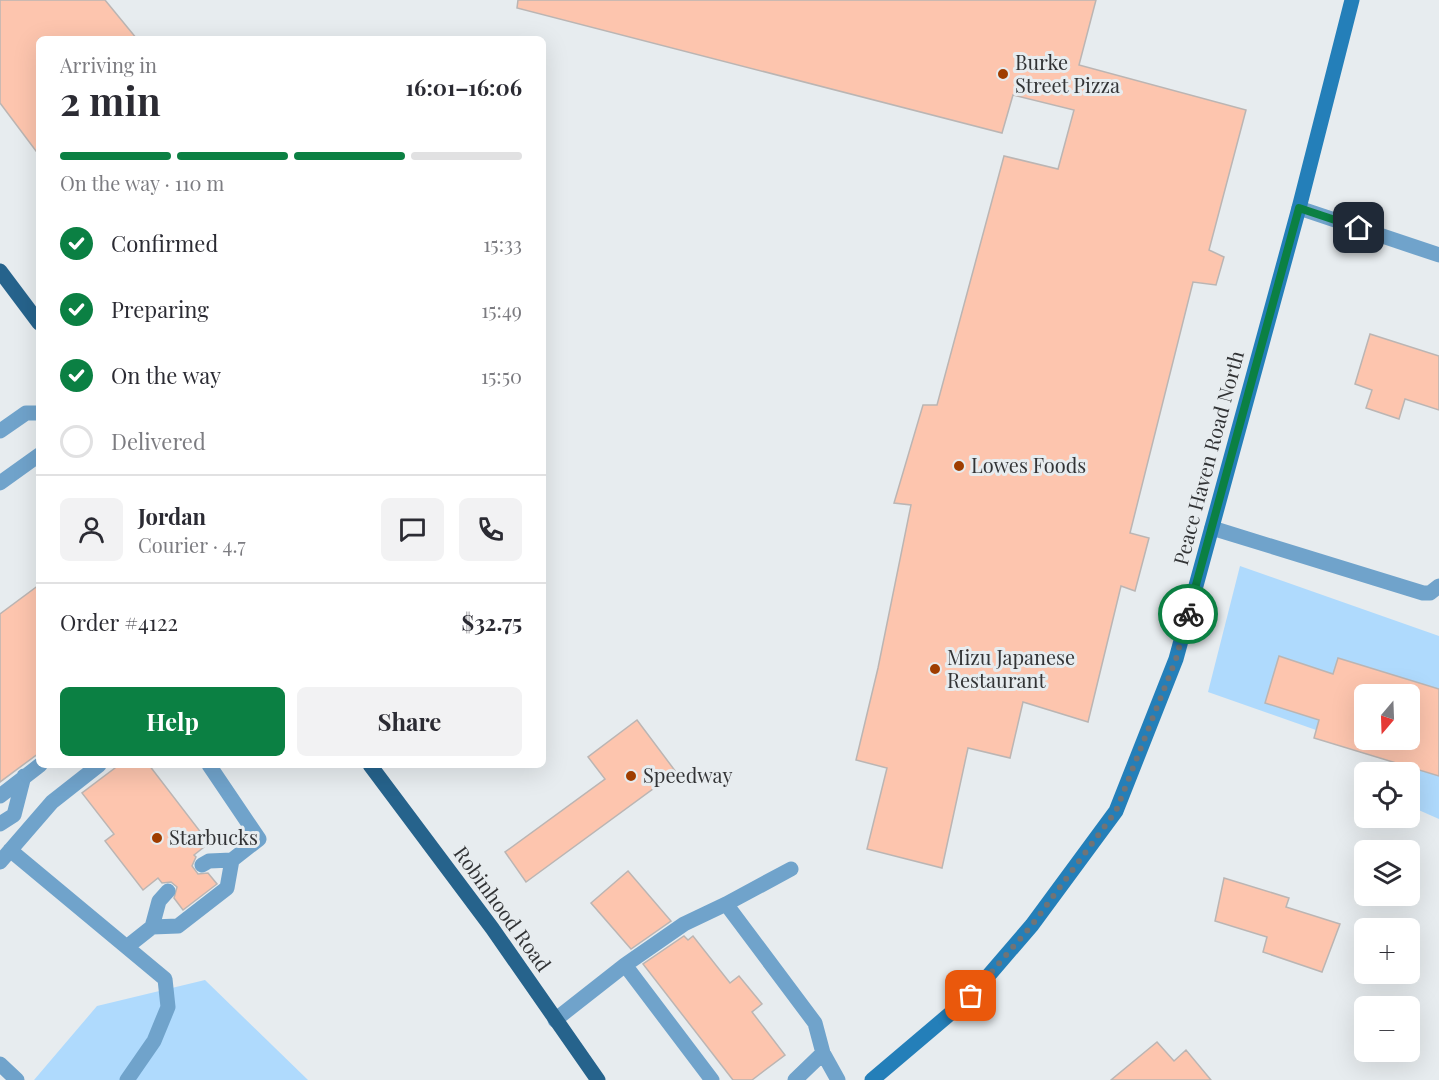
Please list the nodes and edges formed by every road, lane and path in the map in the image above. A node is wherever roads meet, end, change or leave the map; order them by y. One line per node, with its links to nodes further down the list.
1 (1352, 0): 2 (main road, Peace Haven Road North)
2 (1299, 208): 3 (street); 10 (main road, Peace Haven Road North)
3 (1439, 255)
4 (0, 271): 5 (main road)
5 (36, 319)
6 (36, 413): 7 (street)
7 (0, 431)
8 (36, 457): 9 (street)
9 (0, 483)
10 (1212, 528): 11 (street); 38 (main road, Peace Haven Road North)
11 (1439, 586)
12 (36, 768): 16 (street)
13 (95, 768): 19 (street)
14 (211, 768): 20 (street)
15 (372, 768): 29 (main road, Robinhood Road)
16 (24, 776): 17 (street); 18 (street)
17 (0, 796)
18 (0, 824)
19 (10, 850): 21 (street); 27 (street)
20 (232, 860): 22 (street); 26 (street)
21 (0, 862)
22 (202, 865)
23 (791, 869): 25 (street)
24 (168, 891): 26 (street)
25 (726, 904): 28 (street); 30 (street)
26 (152, 927): 27 (street)
27 (128, 946): 33 (street)
28 (625, 965): 29 (street); 35 (street)
29 (555, 1020): 34 (main road, Robinhood Road)
30 (823, 1053): 36 (street); 37 (street)
31 (0, 1064): 32 (street)
32 (17, 1080)
33 (127, 1080)
34 (598, 1080)
35 (711, 1080)
36 (795, 1080)
37 (838, 1080)
38 (873, 1080)

